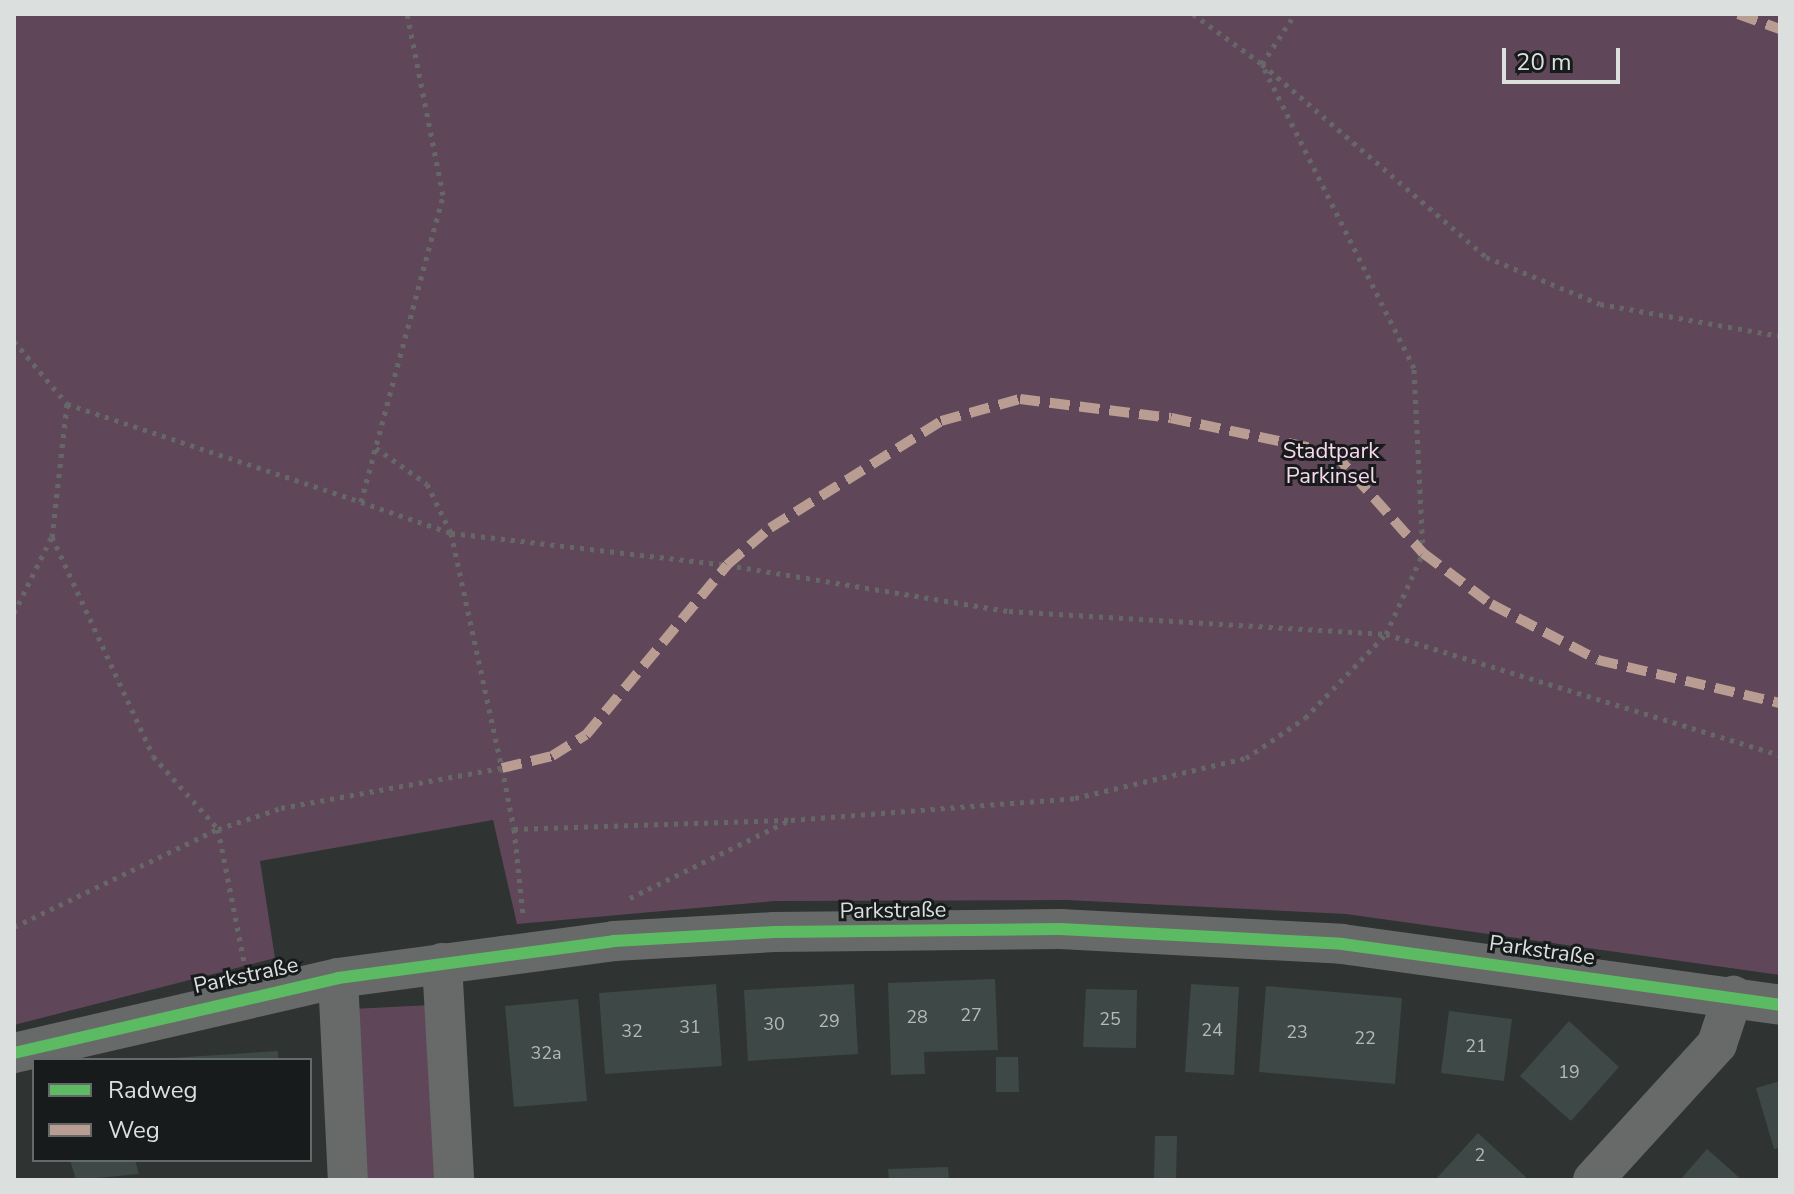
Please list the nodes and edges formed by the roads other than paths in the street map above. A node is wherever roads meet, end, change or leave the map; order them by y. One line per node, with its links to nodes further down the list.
1 (442, 963): 2 (street, Parkstraße); 3 (street, Parkstraße); 7 (street)
2 (338, 978): 5 (street, Parkstraße); 6 (street)
3 (1733, 996): 4 (street, Parkstraße); 8 (street)
4 (1780, 1005)
5 (14, 1053)
6 (348, 1180)
7 (454, 1180)
8 (1593, 1180)

